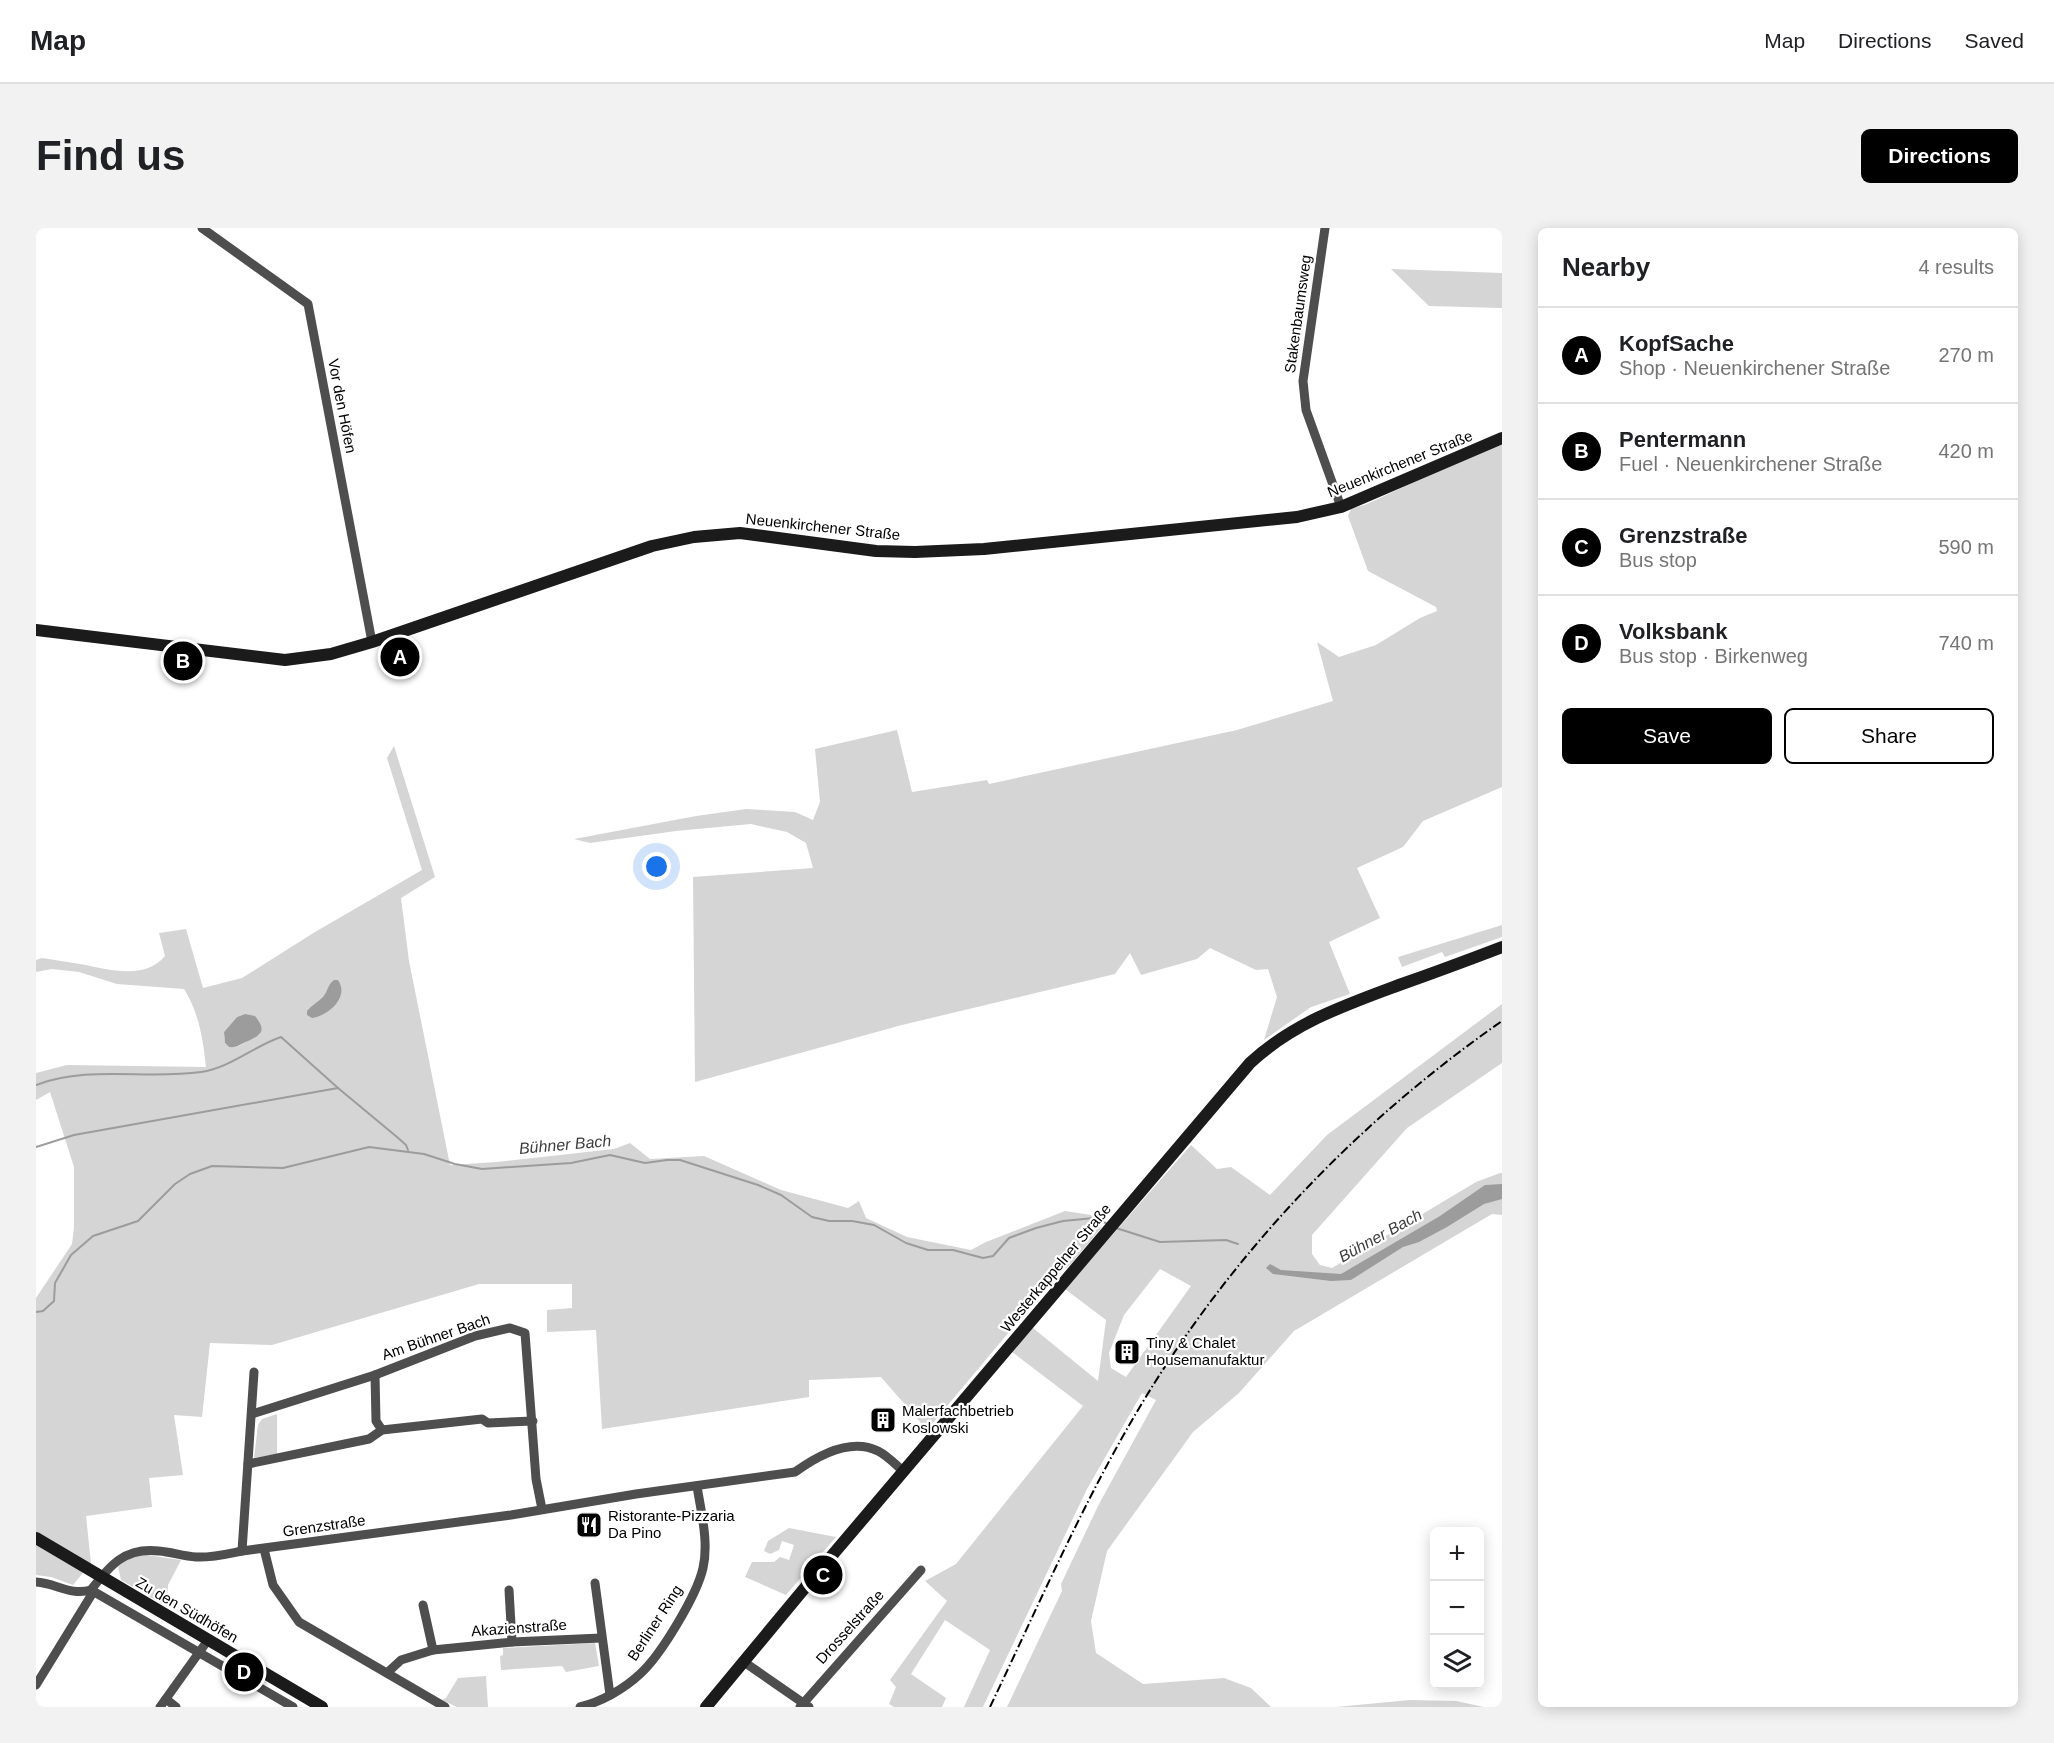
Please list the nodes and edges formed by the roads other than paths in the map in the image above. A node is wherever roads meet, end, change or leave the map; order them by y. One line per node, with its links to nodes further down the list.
1 (202, 228): 6 (street, Vor den Höfen)
2 (1325, 228): 4 (street, Stakenbaumsweg)
3 (1502, 438): 4 (street, Neuenkirchener Straße)
4 (1341, 507): 6 (street, Neuenkirchener Straße)
5 (36, 630): 6 (street, Neuenkirchener Straße)
6 (372, 642)
7 (1502, 947): 14 (street, Westerkappelner Straße)
8 (254, 1372): 10 (street)
9 (375, 1375): 10 (street, Am Bühner Bach); 11 (street, Am Bühner Bach); 12 (street, Am Bühner Bach)
10 (252, 1414): 13 (street)
11 (533, 1421): 12 (street); 16 (street, Am Bühner Bach)
12 (382, 1430): 13 (street)
13 (248, 1464): 19 (street)
14 (904, 1472): 15 (street, Grenzstraße); 32 (street, Westerkappelner Straße)
15 (697, 1486): 16 (street, Grenzstraße); 35 (street, Berliner Ring)
16 (542, 1509): 18 (street, Grenzstraße)
17 (36, 1538): 21 (street, Zu den Südhöfen)
18 (264, 1549): 19 (street, Grenzstraße); 33 (street)
19 (242, 1551): 21 (street, Grenzstraße)
20 (921, 1570): 38 (street, Drosselstraße)
21 (101, 1577): 24 (street, Grenzstraße); 28 (street, Zu den Südhöfen)
22 (36, 1582): 24 (street)
23 (595, 1583): 27 (street)
24 (91, 1590): 31 (street); 34 (street, Grenzstraße)
25 (509, 1590): 29 (street)
26 (423, 1605): 30 (street)
27 (601, 1638): 29 (street, Akazienstraße); 35 (street)
28 (208, 1640): 31 (street); 41 (street, Zu den Südhöfen)
29 (512, 1642): 30 (street, Akazienstraße)
30 (433, 1650): 33 (street, Akazienstraße)
31 (200, 1653): 36 (street); 40 (street)
32 (744, 1662): 38 (street); 43 (street, Westerkappelner Straße)
33 (387, 1673): 42 (street)
34 (36, 1685)
35 (610, 1695): 37 (street, Berliner Ring)
36 (163, 1703): 39 (street)
37 (584, 1706)
38 (804, 1706)
39 (176, 1707)
40 (293, 1707)
41 (322, 1707)
42 (445, 1707)
43 (706, 1707)

